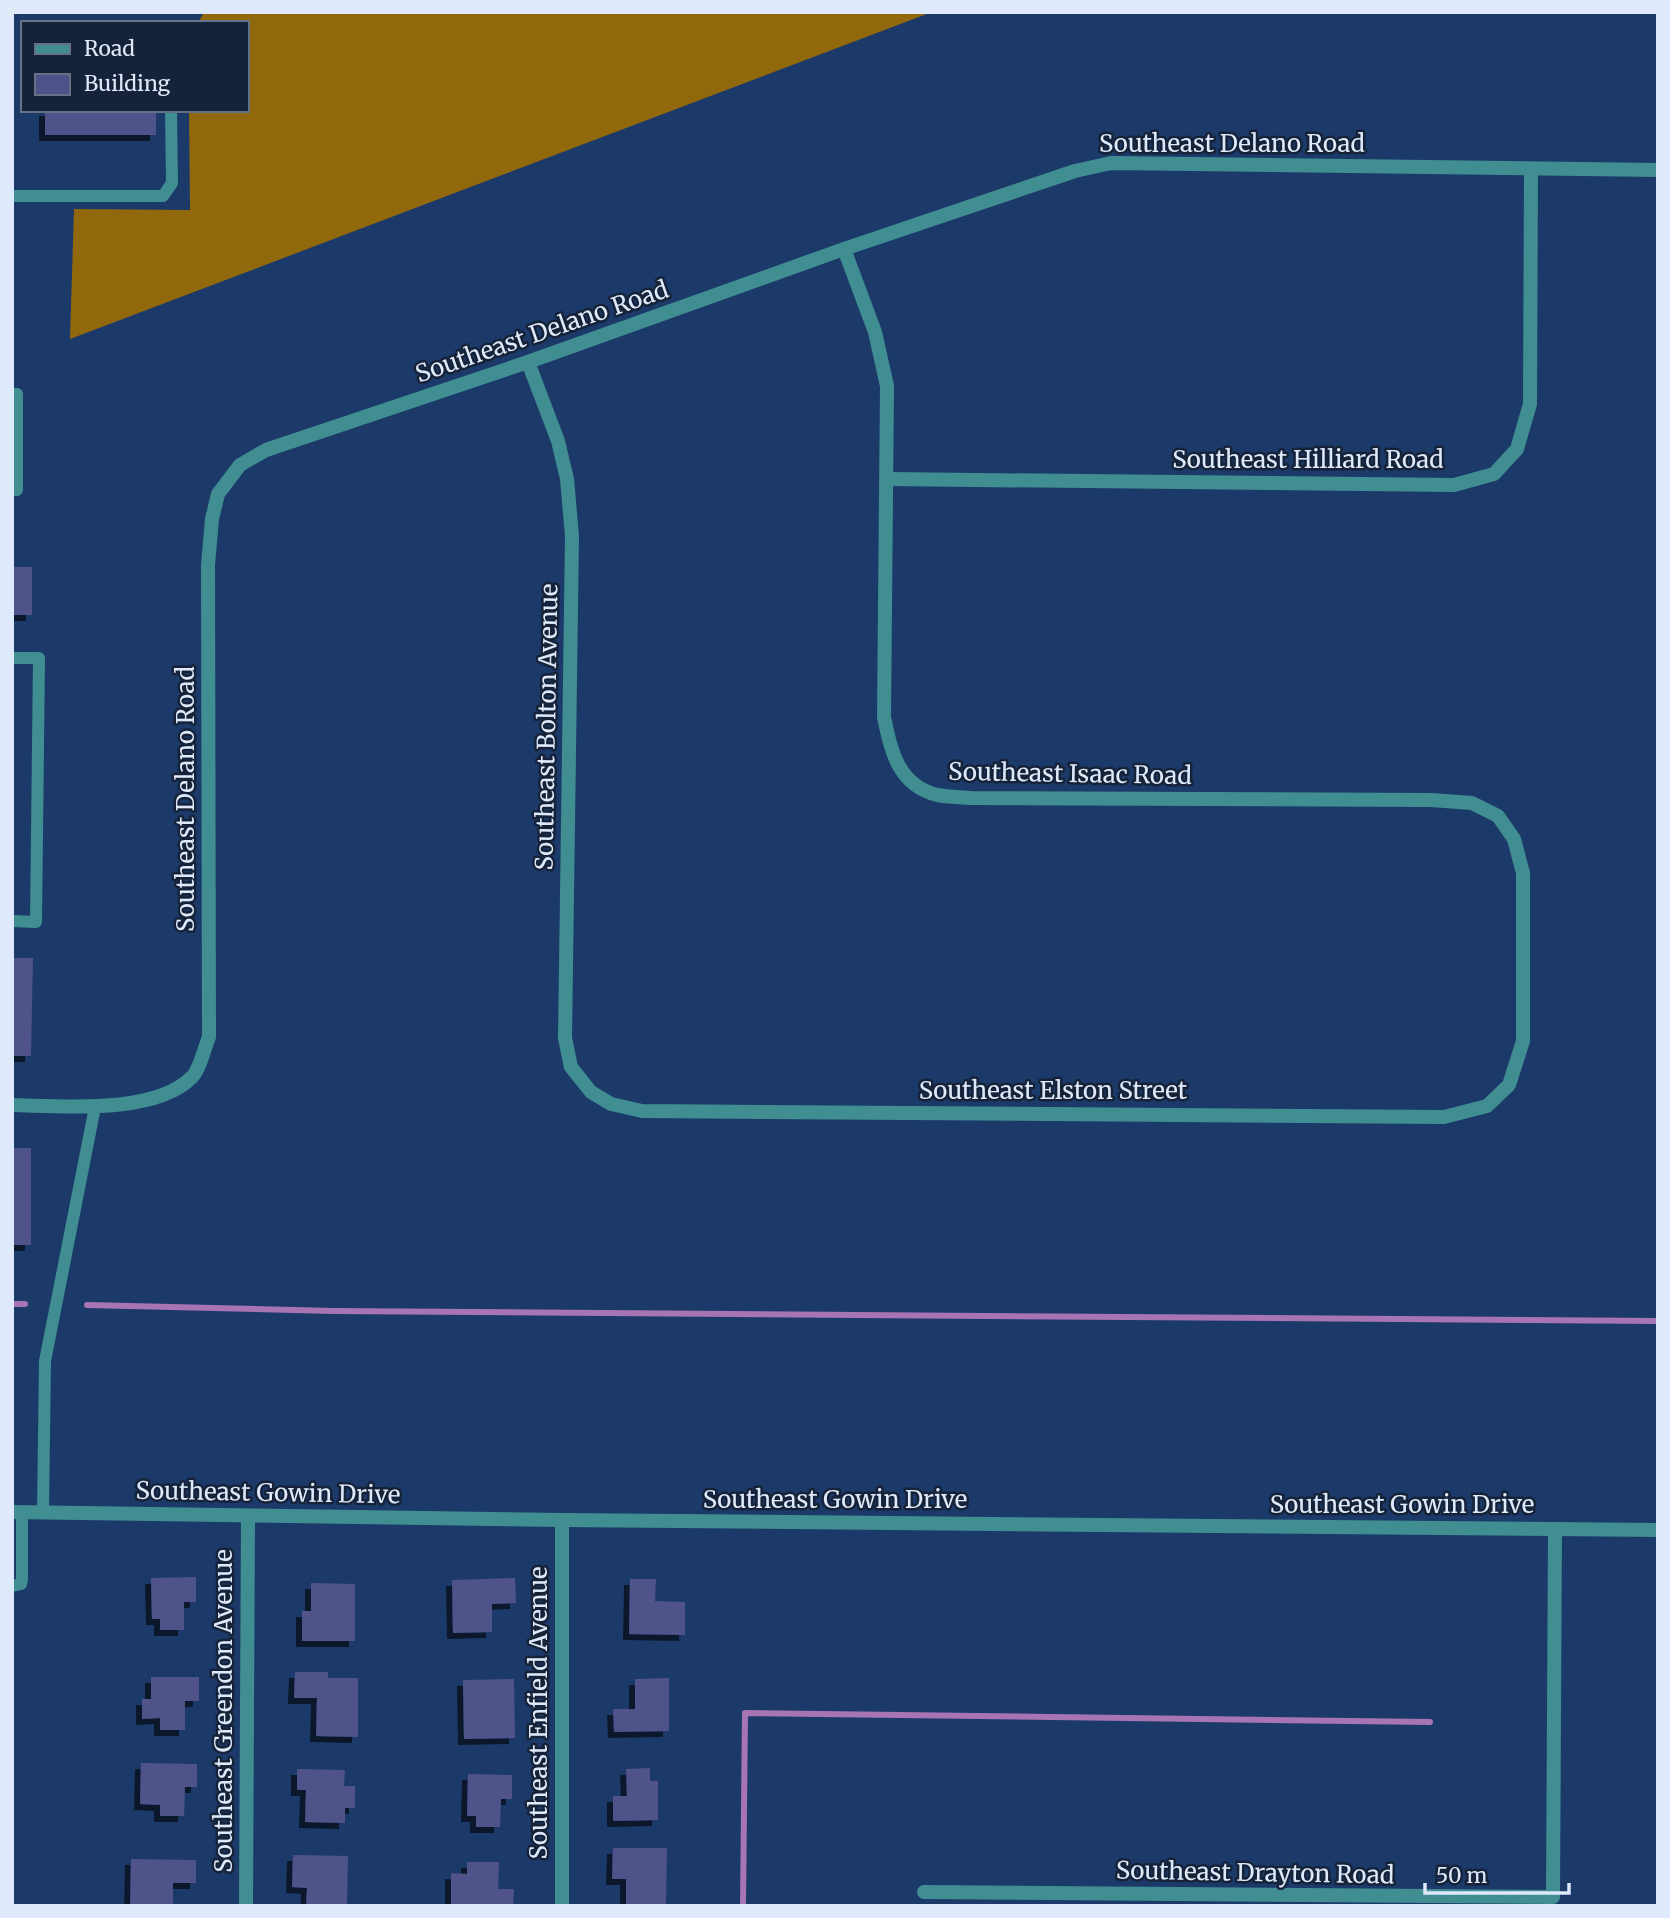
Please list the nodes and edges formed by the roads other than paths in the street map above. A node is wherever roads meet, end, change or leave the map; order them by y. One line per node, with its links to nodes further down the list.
1 (171, 112): 4 (lane)
2 (1531, 169): 3 (street, Southeast Delano Road); 5 (street, Southeast Delano Road); 8 (street, Southeast Hilliard Road)
3 (1658, 170)
4 (12, 196)
5 (844, 249): 6 (street, Southeast Delano Road); 8 (street, Southeast Isaac Road)
6 (528, 362): 13 (street, Southeast Bolton Avenue); 15 (street, Southeast Delano Road)
7 (12, 394): 9 (lane)
8 (888, 479): 12 (street, Southeast Isaac Road)
9 (12, 490)
10 (12, 658): 11 (lane)
11 (12, 921)
12 (1508, 1085): 13 (street, Southeast Elston Street)
13 (591, 1092)
14 (12, 1105): 15 (street, Southeast Delano Road)
15 (95, 1107): 17 (lane)
16 (17, 1512): 17 (street, Southeast Gowin Drive); 22 (lane)
17 (43, 1512): 18 (street, Southeast Gowin Drive)
18 (248, 1517): 19 (street, Southeast Gowin Drive); 27 (street, Southeast Greendon Avenue)
19 (562, 1520): 20 (street, Southeast Gowin Drive); 28 (street, Southeast Enfield Avenue)
20 (1555, 1529): 21 (street, Southeast Gowin Drive); 26 (street, Southeast Drayton Road)
21 (1658, 1530)
22 (12, 1586)
23 (924, 1892): 24 (street, Southeast Drayton Road)
24 (1108, 1900): 25 (street, Southeast Drayton Road)
25 (1492, 1902): 26 (street, Southeast Drayton Road)
26 (1553, 1902)
27 (246, 1906)
28 (562, 1906)

